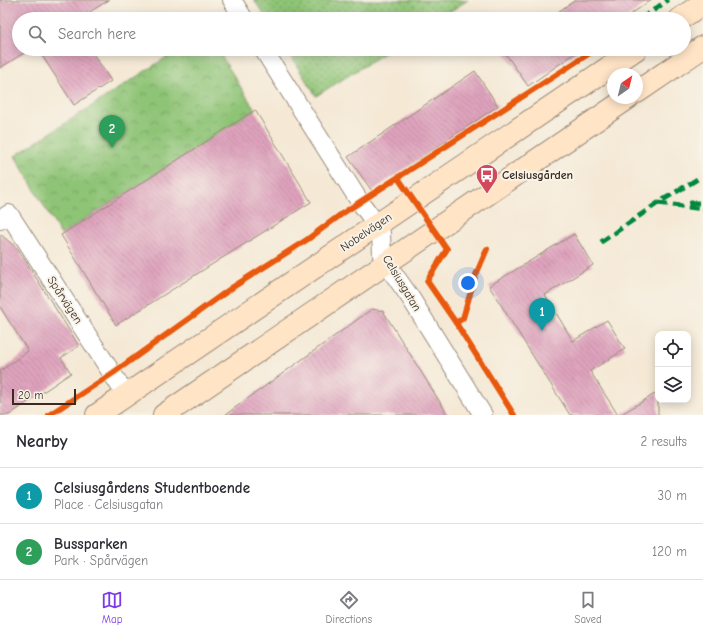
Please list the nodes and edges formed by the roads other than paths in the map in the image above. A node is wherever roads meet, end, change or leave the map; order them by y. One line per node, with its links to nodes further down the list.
1 (232, 0): 3 (street)
2 (703, 3): 4 (main road)
3 (240, 12)
4 (690, 12)
5 (703, 47): 6 (main road)
6 (691, 55)
7 (267, 56): 13 (street, Celsiusgatan)
8 (626, 56): 13 (main road, Nobelvägen)
9 (690, 56): 10 (main road)
10 (643, 88)
11 (619, 104): 14 (main road)
12 (0, 220): 15 (street, Spårvägen)
13 (377, 225): 14 (street, Celsiusgatan); 15 (main road, Nobelvägen)
14 (386, 263): 17 (main road); 18 (street, Celsiusgatan)
15 (126, 395): 16 (main road, Nobelvägen)
16 (97, 415)
17 (164, 415)
18 (483, 415)

